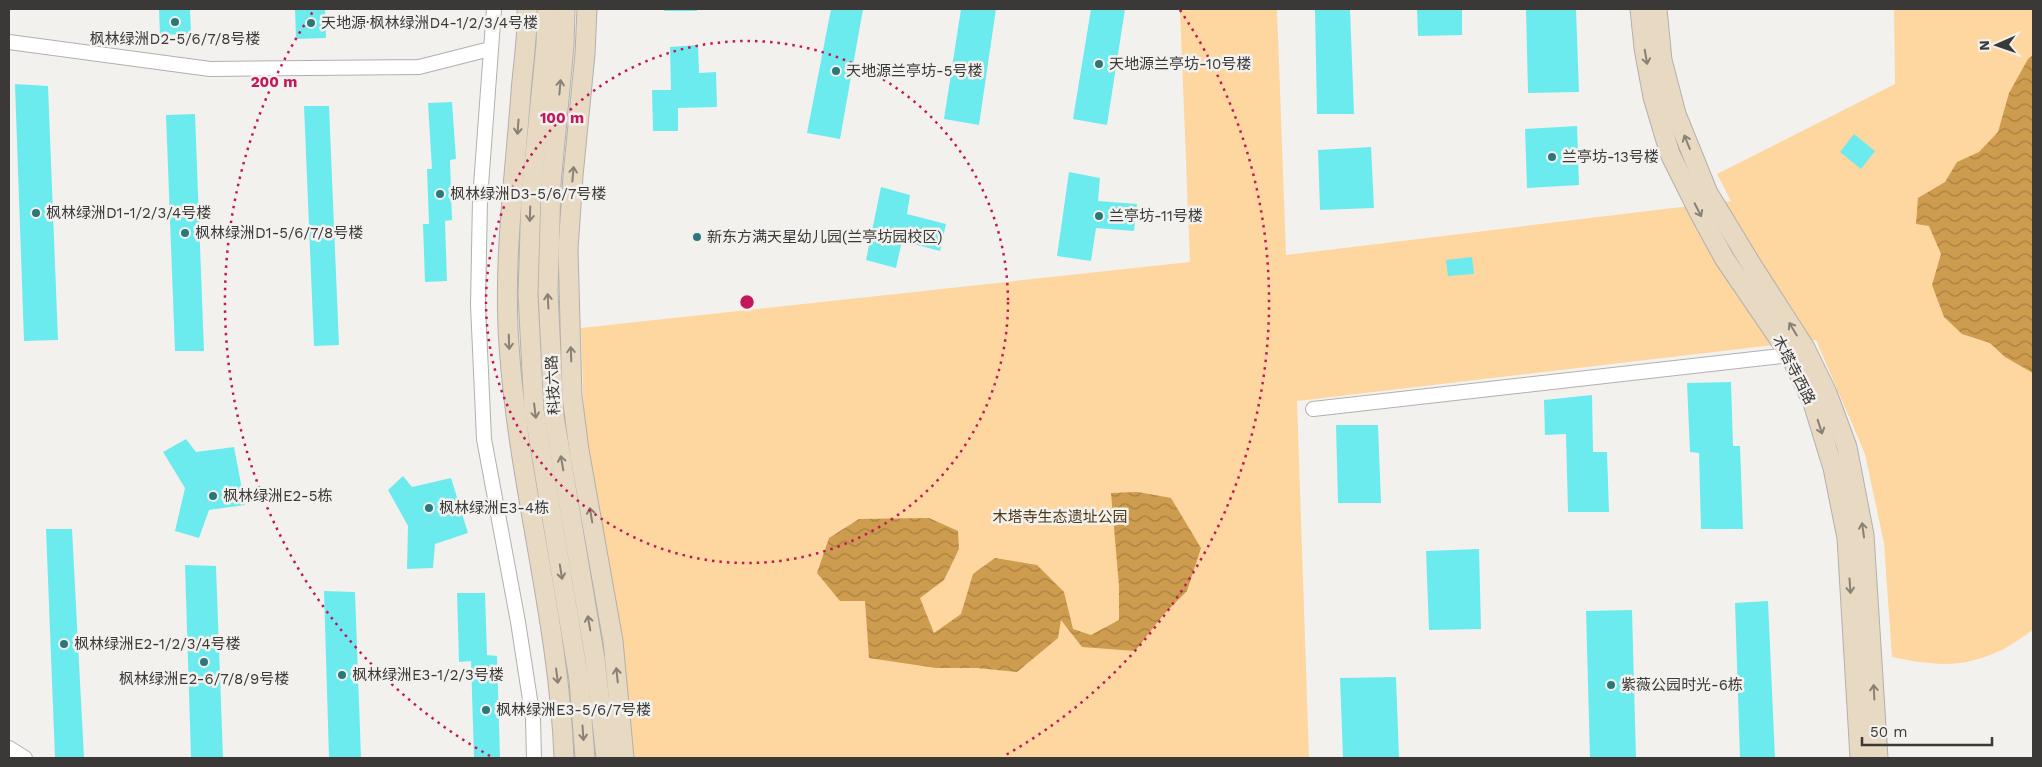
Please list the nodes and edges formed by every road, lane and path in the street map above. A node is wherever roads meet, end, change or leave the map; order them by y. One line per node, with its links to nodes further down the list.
1 (494, 9): 9 (street)
2 (527, 9): 15 (main road, one-way to 15)
3 (546, 9): 16 (main road, 科技六路, one-way to 16)
4 (565, 9): 17 (main road, 科技六路, one-way to 4)
5 (587, 9): 18 (main road, one-way to 5)
6 (1640, 9): 10 (main road, 木塔寺西路, one-way to 10)
7 (1657, 9): 10 (main road, 木塔寺西路, one-way to 7)
8 (9, 42): 9 (street)
9 (490, 49): 14 (street)
10 (1798, 352): 11 (street); 19 (main road, 木塔寺西路, one-way to 19); 20 (main road, 木塔寺西路, one-way to 10)
11 (1313, 409)
12 (9, 748): 13 (street)
13 (25, 758)
14 (534, 758)
15 (564, 758)
16 (585, 758)
17 (606, 758)
18 (624, 758)
19 (1860, 758)
20 (1878, 758)

